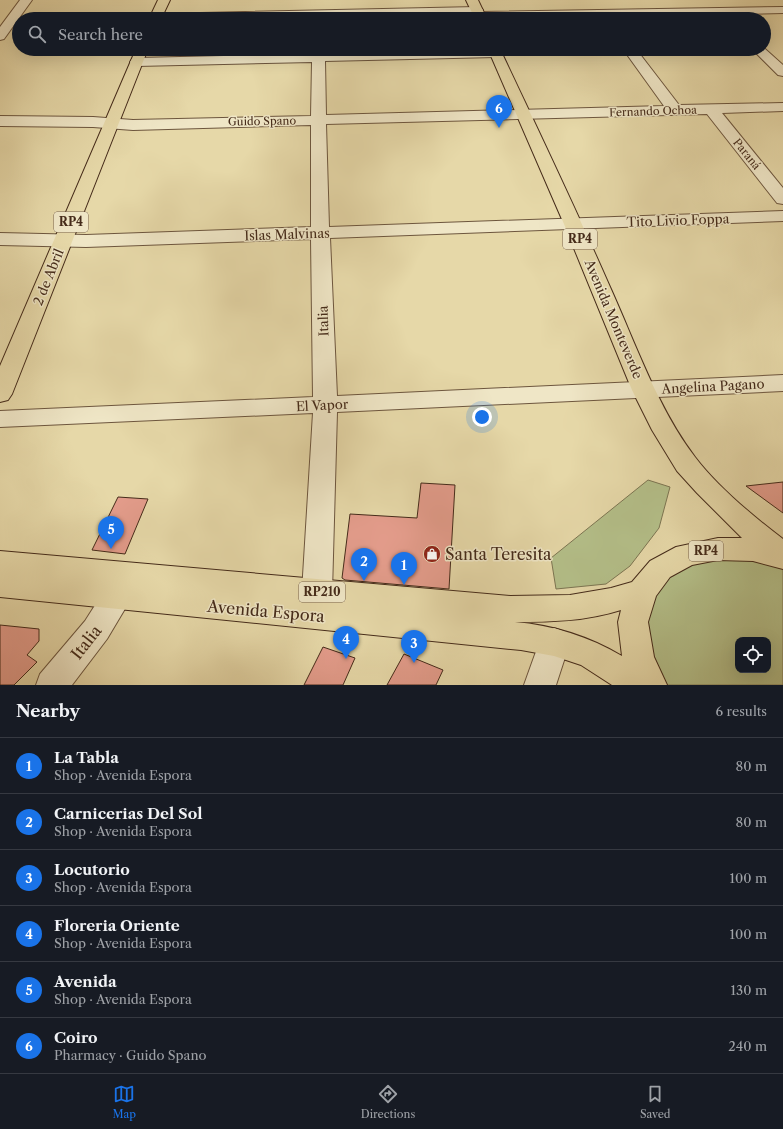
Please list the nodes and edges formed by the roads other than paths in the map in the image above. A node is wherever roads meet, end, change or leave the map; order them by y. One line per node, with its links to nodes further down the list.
1 (26, 0): 8 (street)
2 (164, 0): 9 (main road)
3 (317, 0): 10 (street)
4 (592, 0): 13 (street)
5 (706, 0): 14 (street)
6 (783, 10): 15 (street)
7 (477, 11): 11 (street); 12 (street)
8 (19, 12)
9 (159, 12)
10 (317, 12)
11 (445, 12)
12 (498, 12)
13 (600, 12)
14 (719, 12)
15 (759, 12)
16 (12, 24): 17 (street)
17 (4, 37)
18 (140, 56): 30 (main road, 2 de Abril / RP4)
19 (318, 56): 29 (street, Italia)
20 (497, 56): 27 (main road, Avenida Monteverde / RP4)
21 (634, 56): 26 (street)
22 (766, 56): 23 (street)
23 (783, 72)
24 (783, 107): 25 (street, Fernando Ochoa)
25 (711, 109): 26 (street, Fernando Ochoa); 31 (street, Paraná)
26 (676, 110): 27 (street, Fernando Ochoa)
27 (523, 114): 29 (street, Guido Spano); 33 (main road, Avenida Monteverde / RP4)
28 (0, 120): 30 (street, Guido Spano)
29 (320, 120): 30 (street, Guido Spano); 34 (street, Italia)
30 (113, 123): 36 (main road, 2 de Abril / RP4)
31 (783, 199)
32 (783, 216): 33 (street, Tito Livio Foppa)
33 (573, 224): 34 (street, Islas Malvinas); 38 (main road, Avenida Monteverde / RP4)
34 (320, 233): 36 (street, Islas Malvinas); 40 (street, Italia)
35 (0, 239): 36 (street, Islas Malvinas)
36 (63, 241): 39 (main road, 2 de Abril / RP4)
37 (783, 382): 38 (street, Angelina Pagano)
38 (644, 390): 40 (street, El Vapor); 42 (main road, Avenida Monteverde / RP4)
39 (0, 394)
40 (325, 405): 41 (street, El Vapor); 47 (street, Italia)
41 (0, 419)
42 (783, 555)
43 (783, 559): 46 (main road, RP4)
44 (0, 563): 47 (main road, Avenida Espora / RP210)
45 (0, 585): 48 (main road, Avenida Espora)
46 (642, 591): 47 (main road, Avenida Espora / RP210); 53 (main road, RP4)
47 (317, 592)
48 (117, 597): 49 (main road, Avenida Espora); 50 (street, Italia)
49 (554, 642): 51 (street); 52 (main road, Avenida Espora)
50 (52, 685)
51 (540, 685)
52 (640, 685)
53 (651, 685)

